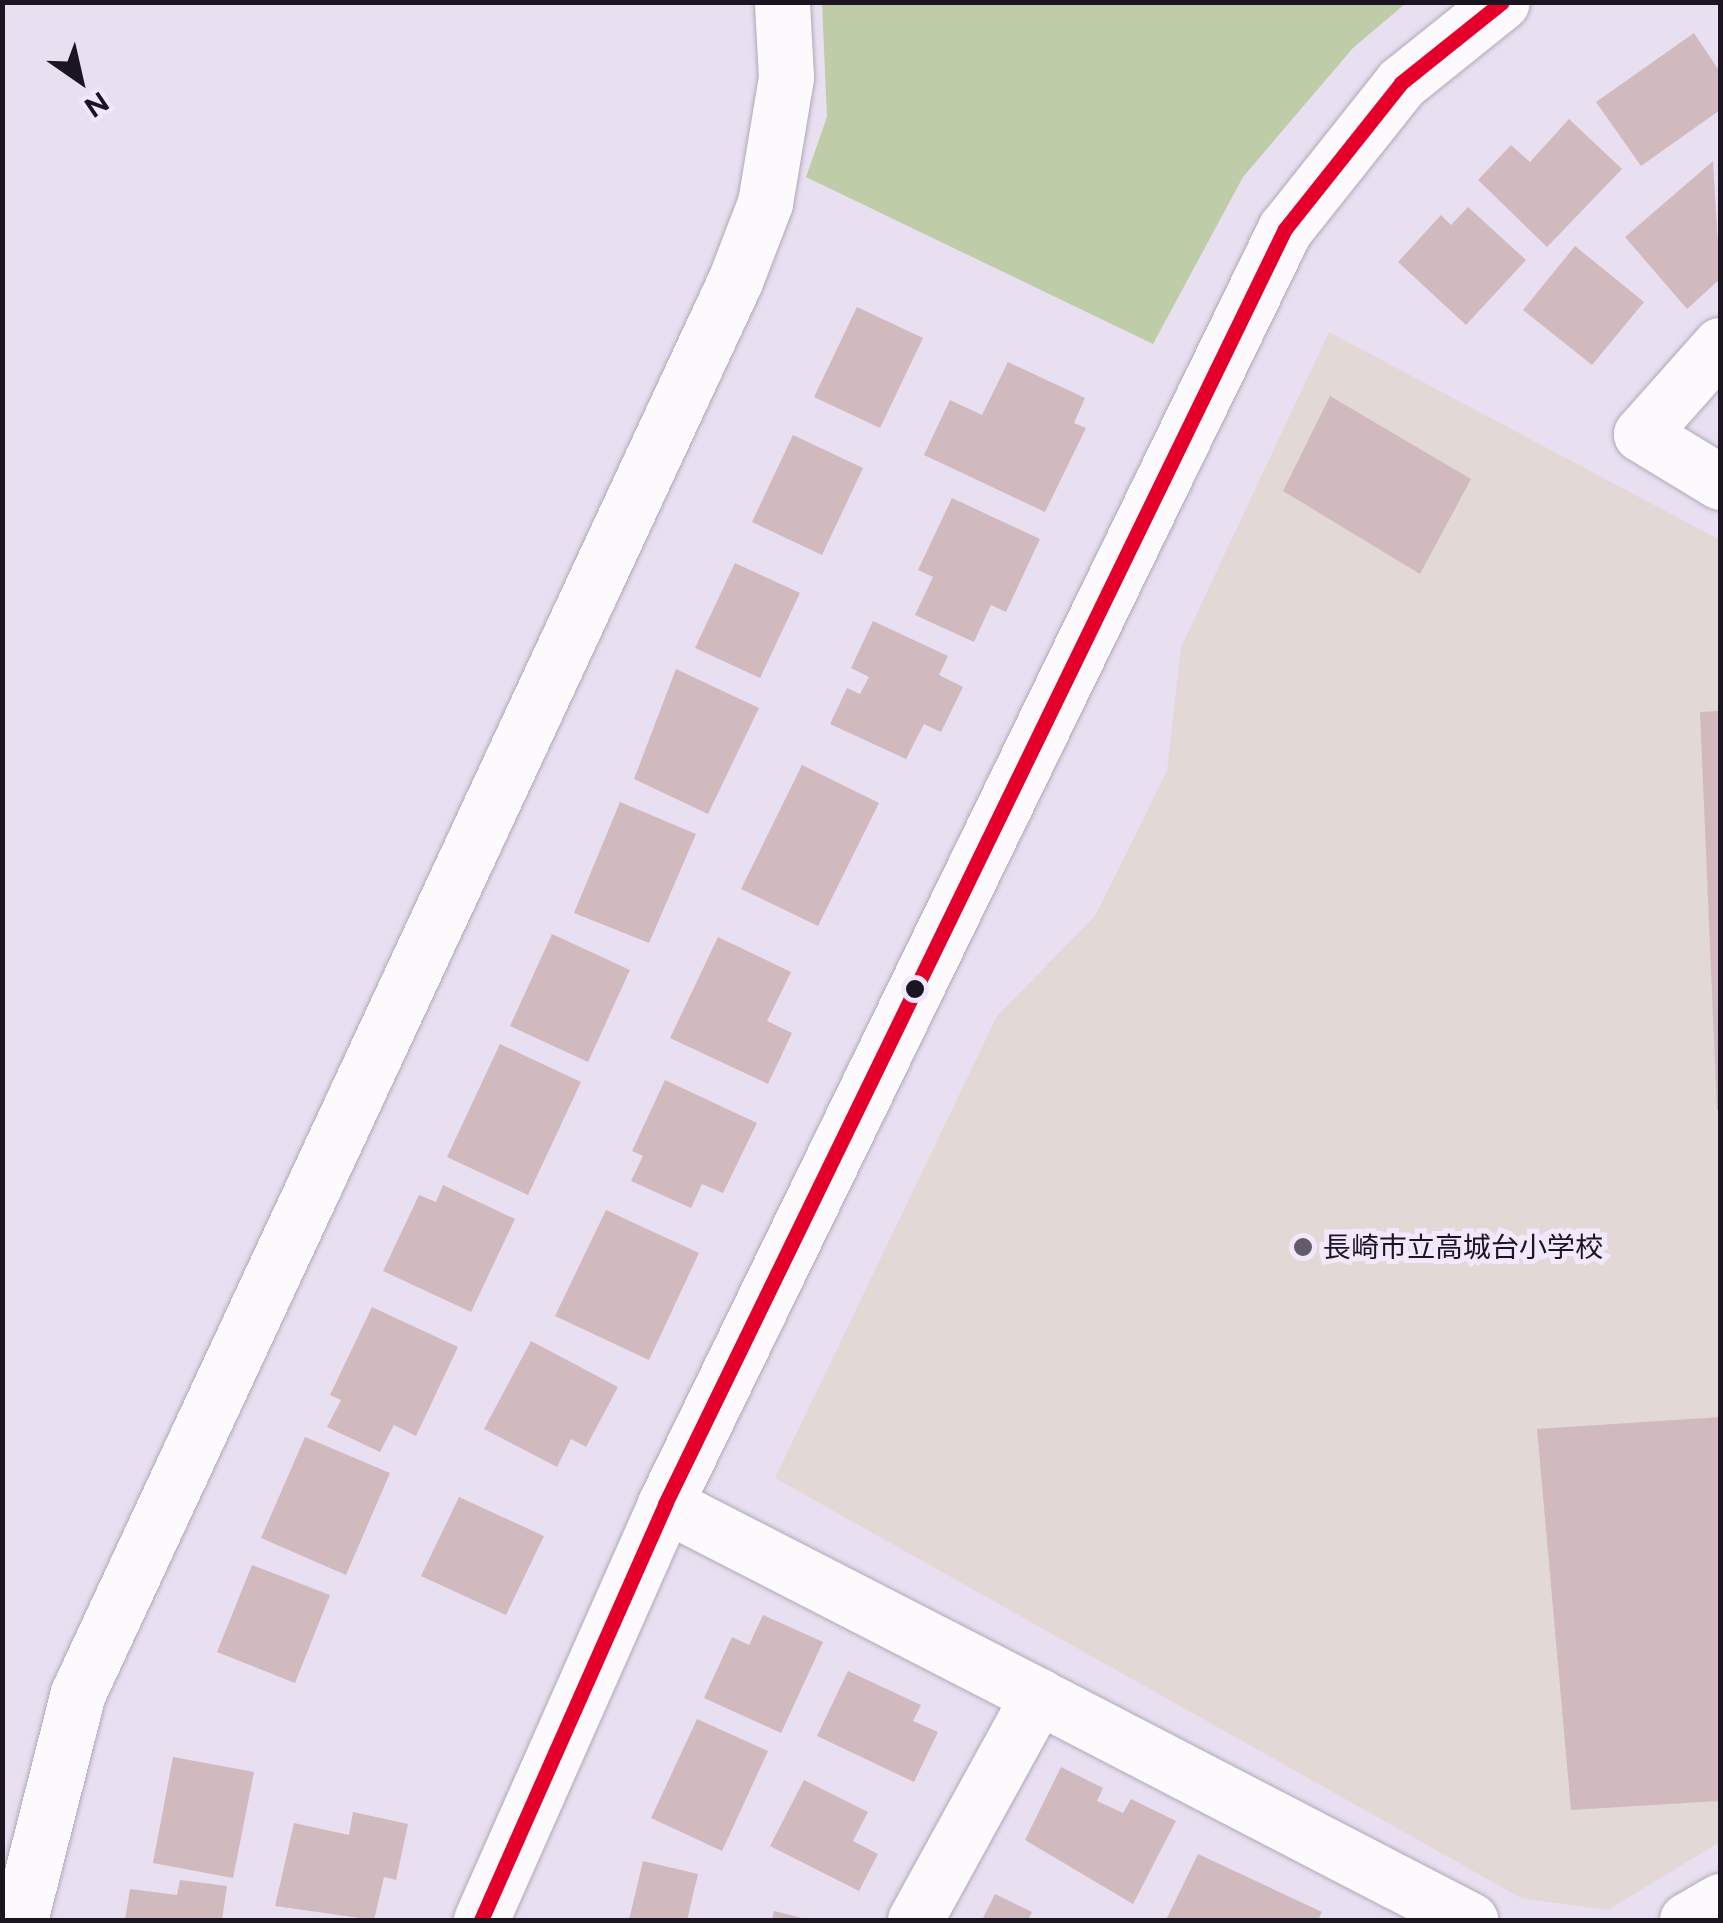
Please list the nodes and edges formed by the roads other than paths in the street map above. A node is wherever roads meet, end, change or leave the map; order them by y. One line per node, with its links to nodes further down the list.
1 (782, 2): 8 (street)
2 (1502, 2): 5 (street)
3 (1720, 345): 4 (street)
4 (1720, 482)
5 (665, 1504): 6 (street); 9 (street)
6 (1038, 1696): 10 (street); 11 (street)
7 (1720, 1901): 12 (street)
8 (20, 1920)
9 (481, 1920)
10 (915, 1920)
11 (1470, 1920)
12 (1688, 1920)

